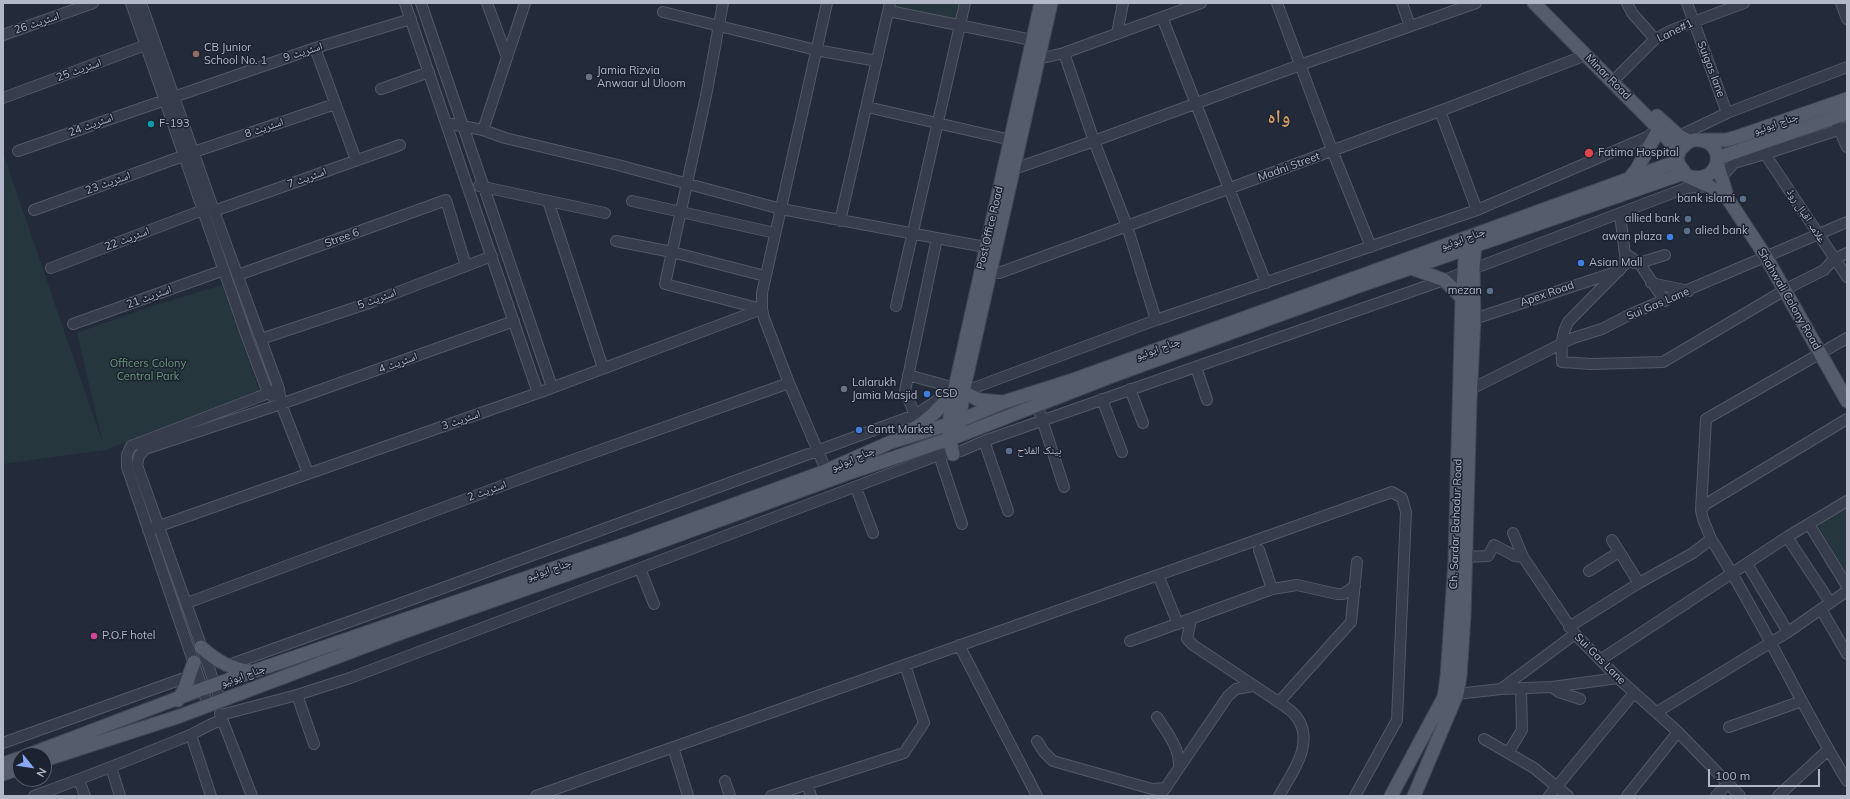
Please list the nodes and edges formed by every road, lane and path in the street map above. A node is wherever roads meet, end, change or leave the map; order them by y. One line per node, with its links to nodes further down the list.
1 (93, 3): 34 (street, اسٹریٹ 26)
2 (131, 3): 37 (street)
3 (141, 3): 37 (street)
4 (405, 3): 27 (street)
5 (421, 3): 62 (street)
6 (487, 3): 42 (street)
7 (525, 3): 42 (street)
8 (723, 3): 31 (street)
9 (826, 3): 39 (street)
10 (965, 3): 30 (street)
11 (1041, 3): 36 (main road, Post Office Road)
12 (1051, 3): 43 (main road, Post Office Road)
13 (1123, 3): 33 (street)
14 (1199, 3): 26 (street)
15 (1277, 3): 45 (street)
16 (1402, 3): 32 (street)
17 (1476, 3): 32 (street)
18 (1534, 3): 41 (main road, Minar Road)
19 (1546, 3): 48 (main road, Minar Road)
20 (1627, 3): 35 (street)
21 (1687, 3): 29 (street, Suigas lane)
22 (1744, 3): 29 (street, Lane#1)
23 (1841, 3): 28 (street)
24 (890, 7): 30 (street); 44 (street)
25 (662, 12): 31 (street)
26 (1162, 17): 33 (street); 54 (street)
27 (411, 19): 38 (street, اسٹریٹ 9); 47 (street)
28 (1847, 19)
29 (1693, 22): 35 (street, Lane#1); 58 (street, Suigas lane)
30 (960, 25): 36 (street); 61 (street)
31 (718, 26): 39 (street); 84 (street)
32 (1410, 26): 45 (street)
33 (1117, 34): 40 (street)
34 (3, 35)
35 (1655, 39): 48 (street, Lane#1)
36 (1032, 40): 43 (main road, Post Office Road)
37 (150, 44): 50 (street); 51 (street, اسٹریٹ 25); 52 (street)
38 (315, 48): 50 (street, اسٹریٹ 9); 55 (street)
39 (816, 50): 44 (street); 91 (street)
40 (1064, 53): 43 (street); 69 (street)
41 (1586, 55): 57 (street, Madni Street); 63 (main road, Minar Road)
42 (507, 57): 65 (street)
43 (1033, 59): 67 (main road, Post Office Road); 80 (main road, Post Office Road)
44 (877, 61): 56 (street)
45 (1300, 65): 54 (street); 72 (street)
46 (1847, 67): 58 (street)
47 (429, 72): 49 (street); 60 (street)
48 (1618, 76): 66 (main road, Minar Road)
49 (381, 89)
50 (174, 96): 52 (street, اسٹریٹ 9); 74 (street)
51 (3, 98)
52 (164, 99): 73 (street, اسٹریٹ 24); 76 (street)
53 (1847, 99): 68 (main road, جناح ایونیو)
54 (1195, 103): 69 (street); 87 (street)
55 (335, 104): 74 (street, اسٹریٹ 8); 77 (street)
56 (866, 107): 61 (street); 99 (street)
57 (1440, 111): 72 (street, Madni Street); 94 (street)
58 (1727, 113): 66 (street)
59 (1841, 115): 64 (street); 78 (main road, جناح ایونیو)
60 (446, 123): 62 (street); 83 (street)
61 (937, 123): 67 (street); 103 (street)
62 (463, 125): 65 (street); 86 (street)
63 (1659, 129): 79 (main road, Minar Road); 82 (main road); 94 (street)
64 (1843, 129): 71 (street); 75 (street)
65 (483, 130): 84 (street)
66 (1684, 138): 68 (main road, جناح ایونیو); 79 (main road)
67 (1011, 140): 108 (main road, Post Office Road)
68 (1704, 140): 78 (main road, Shahwali Colony Road)
69 (1094, 141): 80 (street); 101 (street)
70 (400, 145): 77 (street, اسٹریٹ 7)
71 (1847, 147)
72 (1332, 150): 87 (street, Madni Street); 109 (street)
73 (18, 151)
74 (194, 152): 76 (street, اسٹریٹ 8); 95 (street)
75 (1765, 154): 81 (street); 104 (street, علامہ اقبال روڈ)
76 (183, 156): 92 (street, اسٹریٹ 23); 93 (street)
77 (356, 160): 95 (street, اسٹریٹ 7)
78 (1718, 161): 79 (main road); 81 (main road, Shahwali Colony Road)
79 (1682, 166): 82 (main road, جناح ایونیو); 85 (main road, Shahwali Colony Road); 107 (main road, جناح ایونیو)
80 (1014, 169): 122 (main road, Post Office Road)
81 (1721, 178): 85 (street); 88 (main road, Shahwali Colony Road)
82 (1628, 180): 107 (main road, جناح ایونیو)
83 (467, 184): 86 (street); 113 (street)
84 (687, 184): 91 (street); 97 (street)
85 (1709, 186): 88 (main road, Shahwali Colony Road); 98 (street)
86 (484, 187): 90 (street); 148 (street)
87 (1229, 189): 101 (street, Madni Street); 129 (street)
88 (1728, 199): 114 (main road, Shahwali Colony Road)
89 (632, 200): 97 (street)
90 (548, 201): 96 (street); 145 (street)
91 (781, 209): 99 (street); 102 (street)
92 (34, 210)
93 (203, 210): 119 (street, اسٹریٹ 22); 121 (street)
94 (1476, 210): 109 (street)
95 (214, 211): 124 (street)
96 (605, 212)
97 (681, 212): 102 (street); 110 (street)
98 (1620, 214): 116 (street); 123 (street)
99 (840, 221): 103 (street)
100 (1847, 222): 104 (street, Sui Gas Lane)
101 (1127, 226): 122 (street, Madni Street); 137 (street)
102 (775, 233): 125 (street)
103 (912, 234): 105 (street); 134 (street)
104 (1818, 235): 114 (street, Sui Gas Lane); 115 (street, علامہ اقبال روڈ)
105 (937, 238): 108 (street); 146 (street)
106 (616, 241): 110 (street)
107 (1469, 242): 120 (main road, جناح ایونیو); 123 (main road, Ch. Sardar Bahadur Road); 158 (main road, جناح ایونیو)
108 (985, 247): 122 (main road, Post Office Road)
109 (1371, 247): 129 (street)
110 (672, 252): 125 (street); 135 (street)
111 (1847, 253): 115 (street)
112 (1665, 255): 117 (street)
113 (492, 256): 118 (street, اسٹریٹ 5); 138 (street)
114 (1766, 256): 130 (main road, Shahwali Colony Road); 131 (street, Sui Gas Lane)
115 (1834, 259): 126 (street, علامہ اقبال روڈ); 130 (street)
116 (1624, 262): 117 (street); 136 (street, Apex Road); 142 (street)
117 (1639, 263): 128 (street)
118 (466, 266): 124 (street, Stree 6); 141 (street, اسٹریٹ 5)
119 (51, 268)
120 (1411, 268): 127 (main road); 160 (main road, جناح ایونیو)
121 (224, 270): 139 (street, اسٹریٹ 21); 152 (street)
122 (986, 271): 151 (main road, Post Office Road)
123 (1468, 271): 127 (street); 132 (main road, Ch. Sardar Bahadur Road); 136 (main road, Ch. Sardar Bahadur Road)
124 (238, 275): 141 (street)
125 (765, 276): 135 (street)
126 (1847, 277)
127 (1444, 280): 132 (main road); 144 (street)
128 (1651, 282): 131 (street); 133 (street)
129 (1266, 283): 137 (street)
130 (1786, 290): 142 (street); 143 (main road, Shahwali Colony Road)
131 (1689, 291): 133 (street, Sui Gas Lane)
132 (1462, 298): 154 (main road, Ch. Sardar Bahadur Road)
133 (1665, 301): 142 (street, Sui Gas Lane)
134 (896, 306)
135 (762, 309): 145 (street, اسٹریٹ 3); 147 (street)
136 (1474, 319): 154 (main road, Ch. Sardar Bahadur Road)
137 (1156, 320): 151 (street)
138 (514, 321): 153 (street); 159 (street, اسٹریٹ 4)
139 (73, 324)
140 (1847, 338): 143 (street)
141 (261, 339): 149 (street)
142 (1560, 344): 154 (street, Sui Gas Lane)
143 (1821, 353): 157 (main road, Shahwali Colony Road); 181 (street)
144 (1196, 367): 150 (street); 156 (street)
145 (603, 368): 148 (street, اسٹریٹ 3)
146 (908, 375): 151 (street); 161 (street)
147 (789, 383): 172 (street); 208 (street, اسٹریٹ 2)
148 (552, 387): 153 (street, اسٹریٹ 3)
149 (279, 389): 152 (street); 159 (street)
150 (1130, 389): 155 (street); 165 (street)
151 (959, 390): 158 (main road); 161 (street); 164 (main road, Post Office Road); 169 (main road)
152 (268, 393): 159 (street); 186 (street)
153 (538, 393): 177 (street, اسٹریٹ 3)
154 (1467, 397): 194 (main road, Ch. Sardar Bahadur Road); 278 (main road, Ch. Sardar Bahadur Road)
155 (1102, 399): 163 (street); 173 (street)
156 (1207, 400)
157 (1847, 400)
158 (1004, 402): 164 (main road, جناح ایونیو)
159 (281, 404): 177 (street); 185 (street, اسٹریٹ 4)
160 (1037, 404): 163 (street); 166 (main road, جناح ایونیو)
161 (915, 415): 172 (street)
162 (1847, 419): 181 (street)
163 (1041, 420): 168 (street); 178 (street)
164 (954, 423): 167 (main road, Post Office Road); 169 (main road, جناح ایونیو)
165 (1143, 423)
166 (985, 424): 167 (main road, جناح ایونیو); 171 (street)
167 (953, 437): 170 (main road, جناح ایونیو); 171 (main road, Post Office Road)
168 (984, 440): 171 (street); 182 (street)
169 (891, 442): 176 (main road, جناح ایونیو)
170 (922, 447): 175 (street); 239 (main road, جناح ایونیو)
171 (962, 450): 174 (street)
172 (818, 451): 176 (street); 223 (street)
173 (1122, 452)
174 (939, 455): 175 (street); 183 (street)
175 (927, 461): 179 (street)
176 (826, 470): 224 (main road, جناح ایونیو)
177 (308, 473): 185 (street, اسٹریٹ 3)
178 (1064, 487)
179 (856, 488): 187 (street); 198 (street)
180 (1847, 501): 184 (street)
181 (1701, 510): 190 (street)
182 (1008, 511)
183 (962, 524)
184 (1809, 524): 189 (street); 204 (street)
185 (159, 526): 186 (street, اسٹریٹ 3); 208 (street, اسٹریٹ 4)
186 (148, 530): 221 (street)
187 (873, 533)
188 (1514, 533): 195 (street, Sui Gas Lane)
189 (1787, 537): 197 (street); 207 (street)
190 (1711, 539): 200 (street); 202 (street)
191 (1612, 540): 193 (street)
192 (1259, 550): 205 (street)
193 (1619, 552): 199 (street); 202 (street)
194 (1465, 557): 195 (street); 234 (main road, Ch. Sardar Bahadur Road)
195 (1523, 557): 213 (street, Sui Gas Lane)
196 (1357, 562): 203 (street)
197 (1747, 564): 200 (street); 214 (street)
198 (640, 569): 209 (street); 235 (street)
199 (1589, 571)
200 (1733, 573): 216 (street); 220 (street)
201 (1158, 575): 212 (street); 217 (street); 277 (street)
202 (1639, 583): 213 (street)
203 (1355, 586): 205 (street); 240 (street)
204 (1847, 586)
205 (1272, 589): 211 (street)
206 (1847, 591): 207 (street)
207 (1830, 602): 210 (street)
208 (187, 603): 218 (street, اسٹریٹ 4)
209 (654, 604)
210 (1820, 609): 214 (street); 219 (street)
211 (1191, 619): 212 (street); 228 (street)
212 (1178, 624): 215 (street)
213 (1572, 631): 220 (street, Sui Gas Lane); 231 (street)
214 (1788, 632): 216 (street)
215 (1130, 641)
216 (1770, 643): 238 (street); 241 (street)
217 (959, 645): 222 (street); 275 (street)
218 (200, 647): 223 (main road); 227 (street, اسٹریٹ 4)
219 (1847, 654)
220 (1600, 660): 226 (street, Sui Gas Lane)
221 (194, 662): 225 (main road); 230 (street)
222 (905, 665): 252 (street); 262 (street)
223 (226, 666): 224 (main road)
224 (252, 672): 227 (main road, جناح ایونیو)
225 (190, 676): 237 (main road); 249 (street)
226 (1618, 678): 229 (street); 233 (street, Sui Gas Lane)
227 (216, 685): 230 (main road, جناح ایونیو); 239 (street, اسٹریٹ 4)
228 (1253, 686): 240 (street); 257 (street)
229 (1552, 687): 232 (street); 236 (street)
230 (202, 689): 237 (main road, جناح ایونیو); 239 (street)
231 (1501, 689): 232 (street); 234 (street)
232 (1521, 690): 254 (street)
233 (1634, 693): 241 (street, Sui Gas Lane); 263 (street)
234 (1457, 694): 279 (main road, Ch. Sardar Bahadur Road)
235 (297, 695): 243 (street); 250 (street)
236 (1580, 699)
237 (178, 700): 251 (main road, جناح ایونیو)
238 (1802, 701): 244 (street); 253 (street)
239 (215, 702): 243 (street); 255 (main road, جناح ایونیو)
240 (1279, 702): 276 (street)
241 (1657, 712): 245 (street, Sui Gas Lane)
242 (1157, 717): 257 (street)
243 (221, 718): 246 (street); 269 (street)
244 (1729, 727)
245 (1678, 732): 261 (street, Sui Gas Lane); 282 (street)
246 (192, 735): 256 (street); 268 (street)
247 (1484, 739): 254 (street)
248 (1038, 741): 264 (street)
249 (3, 742)
250 (314, 744)
251 (50, 747)
252 (673, 747): 270 (street); 271 (street)
253 (1828, 750): 260 (street); 285 (street)
254 (1508, 753): 263 (street)
255 (52, 757)
256 (111, 767): 258 (street); 267 (street)
257 (1179, 768): 264 (street)
258 (79, 780): 265 (street); 266 (street)
259 (725, 781): 272 (street)
260 (1847, 781)
261 (1728, 783): 283 (street); 284 (street, Sui Gas Lane)
262 (807, 784): 273 (street); 274 (street)
263 (1557, 786): 280 (street); 281 (street)
264 (1163, 792)
265 (34, 796)
266 (85, 796)
267 (120, 796)
268 (211, 796)
269 (252, 796)
270 (536, 796)
271 (688, 796)
272 (730, 796)
273 (771, 796)
274 (811, 796)
275 (1037, 796)
276 (1279, 796)
277 (1355, 796)
278 (1391, 796)
279 (1414, 796)
280 (1549, 796)
281 (1568, 796)
282 (1627, 796)
283 (1716, 796)
284 (1740, 796)
285 (1778, 796)

